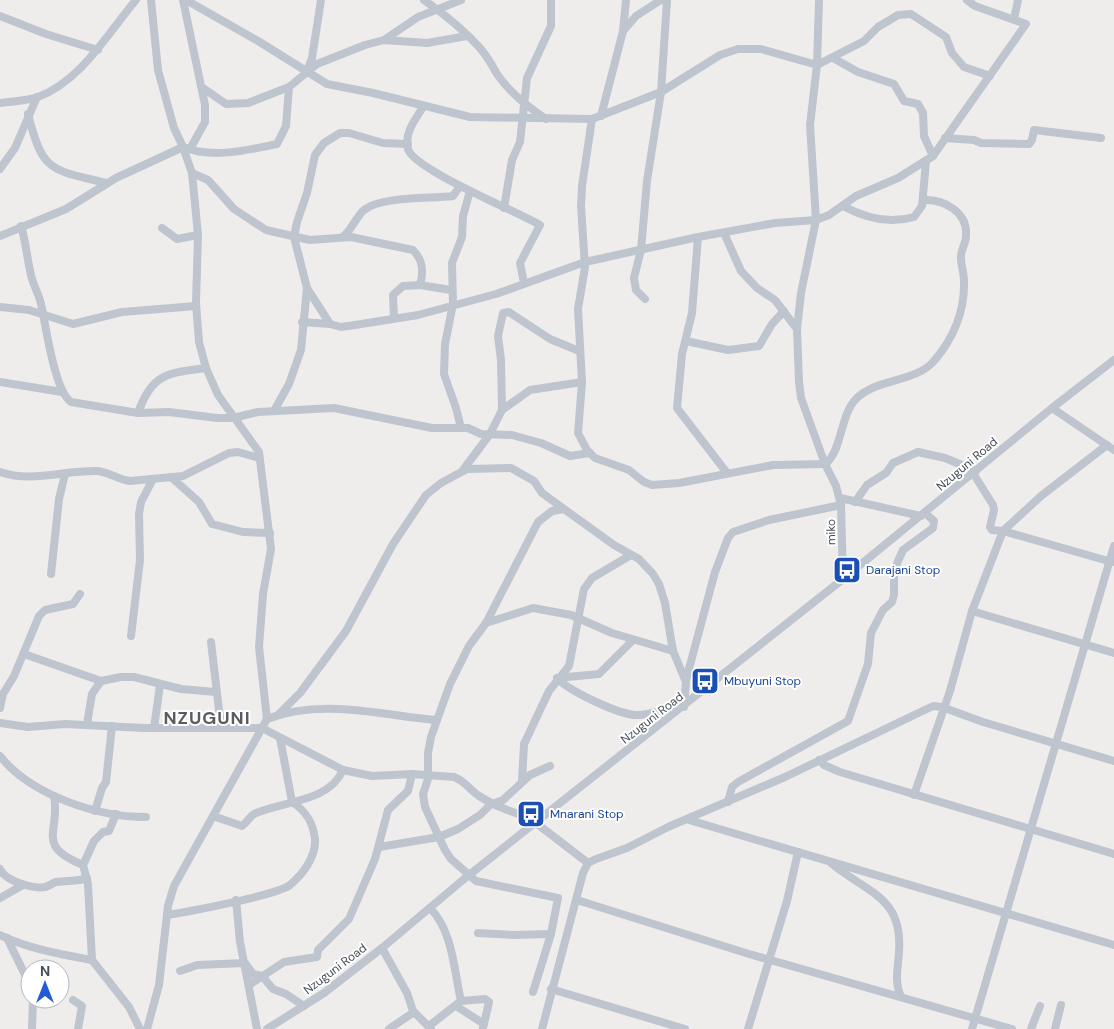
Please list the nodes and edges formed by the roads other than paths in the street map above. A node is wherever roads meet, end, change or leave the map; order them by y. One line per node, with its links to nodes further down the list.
1 (151, 0): 40 (street)
2 (185, 0): 23 (street); 26 (street)
3 (321, 0): 23 (street)
4 (424, 0): 14 (street)
5 (461, 0): 14 (street)
6 (551, 0): 30 (street)
7 (626, 0): 17 (street)
8 (661, 0): 17 (street)
9 (667, 0): 27 (street)
10 (818, 0): 22 (street, miko)
11 (967, 0): 16 (street)
12 (1018, 0): 16 (street)
13 (133, 1): 20 (street)
14 (438, 10): 18 (street); 19 (street)
15 (0, 16): 20 (street)
16 (1014, 19): 24 (street)
17 (623, 31): 33 (street)
18 (468, 36): 19 (street); 30 (street)
19 (384, 40): 23 (street)
20 (98, 50): 28 (street)
21 (833, 58): 22 (street); 24 (street); 41 (street)
22 (817, 65): 27 (street); 51 (street, miko)
23 (306, 73): 25 (street); 31 (street)
24 (990, 76): 37 (street)
25 (289, 87): 26 (street); 40 (street)
26 (203, 88): 40 (street)
27 (661, 92): 33 (street); 60 (street)
28 (37, 97): 29 (street); 32 (street)
29 (0, 104)
30 (523, 104): 34 (street); 35 (street)
31 (423, 107): 34 (street); 39 (street)
32 (28, 114): 43 (street); 45 (street)
33 (601, 116): 36 (street)
34 (523, 119): 35 (street); 50 (street)
35 (546, 119): 36 (street)
36 (592, 119): 61 (street)
37 (945, 138): 38 (street); 41 (street)
38 (1101, 138)
39 (408, 144): 46 (street); 57 (street)
40 (186, 148): 44 (street); 45 (street)
41 (933, 156): 42 (street)
42 (926, 162): 48 (street); 49 (street)
43 (0, 169)
44 (192, 173): 55 (street); 57 (street)
45 (106, 183): 52 (street)
46 (460, 186): 47 (street); 58 (street)
47 (470, 191): 50 (street); 65 (street)
48 (923, 200): 49 (street); 93 (street)
49 (843, 206): 51 (street)
50 (504, 208): 62 (street)
51 (816, 220): 54 (street); 75 (street, miko)
52 (22, 226): 56 (street); 71 (street)
53 (162, 228): 55 (street)
54 (724, 234): 59 (street); 70 (street)
55 (198, 235): 68 (street)
56 (0, 236)
57 (294, 237): 58 (street); 64 (street)
58 (343, 237): 63 (street)
59 (698, 237): 60 (street); 76 (street)
60 (641, 250): 61 (street); 66 (street)
61 (585, 262): 62 (street); 77 (street)
62 (524, 283): 67 (street)
63 (420, 285): 65 (street); 72 (street)
64 (307, 288): 73 (street); 74 (street)
65 (451, 290): 67 (street)
66 (645, 299)
67 (452, 304): 72 (street); 88 (street)
68 (196, 306): 71 (street); 79 (street)
69 (0, 307): 71 (street)
70 (784, 311): 75 (street); 76 (street)
71 (43, 315): 82 (street)
72 (394, 318): 74 (street)
73 (302, 322): 74 (street); 85 (street)
74 (330, 324)
75 (797, 329): 93 (street, miko)
76 (686, 341): 97 (street)
77 (579, 351): 81 (street); 84 (street)
78 (1114, 360): 83 (street, Nzuguni Road)
79 (206, 368): 86 (street); 87 (street)
80 (0, 382): 82 (street)
81 (582, 382): 84 (street); 91 (street)
82 (62, 392): 86 (street)
83 (1052, 408): 90 (street); 96 (street, Nzuguni Road)
84 (502, 410): 89 (street)
85 (274, 411): 87 (street); 88 (street)
86 (138, 413): 87 (street)
87 (233, 418): 92 (street)
88 (461, 428): 89 (street)
89 (490, 434): 91 (street); 94 (street)
90 (1112, 448): 105 (street)
91 (590, 454): 97 (street)
92 (260, 458): 99 (street); 106 (street)
93 (825, 464): 97 (street); 101 (street, miko)
94 (463, 470): 103 (street); 131 (street)
95 (0, 472): 98 (street)
96 (975, 472): 102 (street); 104 (street, Nzuguni Road); 105 (street)
97 (727, 473)
98 (65, 474): 100 (street); 110 (street)
99 (171, 477): 100 (street); 106 (street)
100 (153, 479): 116 (street)
101 (841, 502): 102 (street); 111 (street, miko); 125 (street)
102 (855, 502): 104 (street)
103 (564, 509): 108 (street); 115 (street)
104 (923, 514): 111 (street, Nzuguni Road); 153 (street)
105 (1003, 531): 109 (street); 113 (street)
106 (270, 533): 132 (street)
107 (1114, 546): 109 (street)
108 (631, 555): 114 (street); 120 (street)
109 (1112, 562): 119 (street)
110 (51, 574)
111 (843, 579): 128 (street, Nzuguni Road)
112 (80, 594): 122 (street)
113 (972, 611): 119 (street); 129 (street)
114 (579, 618): 115 (street); 117 (street); 123 (street)
115 (486, 623): 133 (street)
116 (131, 636)
117 (633, 640): 120 (street); 123 (street)
118 (211, 642): 127 (street)
119 (1086, 645): 121 (street); 141 (street)
120 (673, 651): 125 (street)
121 (1114, 653)
122 (24, 654): 124 (street); 130 (street)
123 (557, 678): 128 (street); 149 (street)
124 (101, 681): 126 (street); 135 (street)
125 (686, 682): 128 (street)
126 (160, 685): 127 (street); 138 (street)
127 (216, 692): 137 (street)
128 (684, 707): 160 (street, Nzuguni Road)
129 (942, 707): 141 (street); 143 (street); 150 (street)
130 (0, 708)
131 (279, 714): 132 (street); 133 (street)
132 (267, 719): 139 (street)
133 (436, 720): 148 (street)
134 (0, 724): 135 (street)
135 (87, 724): 136 (street)
136 (112, 726): 138 (street); 155 (street)
137 (221, 727): 138 (street); 139 (street)
138 (154, 728)
139 (262, 728): 140 (street); 157 (street)
140 (280, 738): 146 (street); 152 (street)
141 (1056, 743): 144 (street); 161 (street)
142 (0, 756): 151 (street)
143 (820, 760): 150 (street); 153 (street)
144 (1114, 761)
145 (550, 766): 149 (street)
146 (342, 770): 147 (street); 152 (street)
147 (412, 774): 148 (street); 163 (street)
148 (428, 775): 154 (street); 162 (street)
149 (522, 781): 154 (street)
150 (914, 795): 161 (street)
151 (54, 796): 155 (street); 168 (street)
152 (292, 802): 157 (street); 174 (street)
153 (728, 802): 159 (street)
154 (493, 803): 160 (street); 162 (street)
155 (95, 810): 156 (street)
156 (116, 814): 158 (street); 168 (street)
157 (213, 816): 178 (street)
158 (146, 817)
159 (689, 820): 164 (street); 167 (street)
160 (538, 822): 167 (street); 170 (street, Nzuguni Road)
161 (1031, 829): 165 (street); 177 (street)
162 (439, 836): 163 (street); 170 (street)
163 (379, 847): 189 (street)
164 (798, 852): 166 (street); 185 (street)
165 (1114, 854)
166 (828, 861): 177 (street); 193 (street)
167 (588, 863): 175 (street)
168 (83, 865): 171 (street)
169 (0, 869): 172 (street)
170 (470, 875): 176 (street, Nzuguni Road); 180 (street)
171 (87, 878): 172 (street); 184 (street)
172 (23, 885): 173 (street)
173 (0, 898)
174 (236, 900): 178 (street); 186 (street)
175 (576, 900): 185 (street); 191 (street)
176 (430, 908): 183 (street, Nzuguni Road); 195 (street)
177 (1006, 913): 182 (street); 201 (street)
178 (167, 915): 207 (street)
179 (478, 933): 180 (street)
180 (551, 934): 192 (street)
181 (4, 937): 184 (street); 187 (street)
182 (1114, 945)
183 (382, 948): 196 (street, Nzuguni Road); 200 (street)
184 (92, 960): 206 (street)
185 (770, 960): 193 (street); 214 (street)
186 (245, 963): 188 (street); 189 (street); 190 (street)
187 (20, 966)
188 (180, 972)
189 (262, 976): 190 (street); 196 (street)
190 (249, 985): 208 (street)
191 (551, 989): 212 (street); 213 (street)
192 (533, 992)
193 (901, 997): 201 (street)
194 (73, 1000): 205 (street)
195 (458, 1003): 202 (street); 202 (street); 203 (street)
196 (304, 1006): 209 (street, Nzuguni Road)
197 (1040, 1006): 217 (street)
198 (1061, 1006): 218 (street)
199 (33, 1009): 204 (street)
200 (414, 1012): 203 (street); 211 (street)
201 (975, 1018): 215 (street); 216 (street)
202 (483, 1026)
203 (430, 1027)
204 (32, 1029)
205 (78, 1029)
206 (140, 1029)
207 (146, 1029)
208 (257, 1029)
209 (267, 1029)
210 (384, 1029): 211 (street)
211 (388, 1029)
212 (542, 1029)
213 (685, 1029)
214 (748, 1029)
215 (972, 1029)
216 (1012, 1029)
217 (1031, 1029)
218 (1055, 1029)

